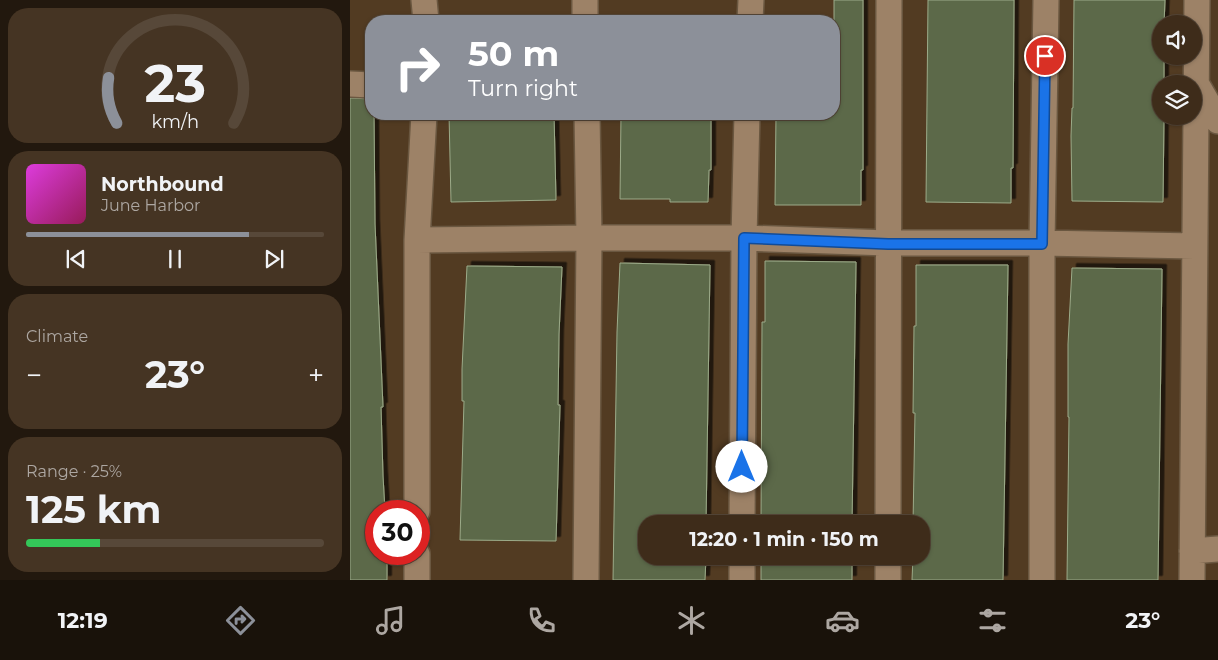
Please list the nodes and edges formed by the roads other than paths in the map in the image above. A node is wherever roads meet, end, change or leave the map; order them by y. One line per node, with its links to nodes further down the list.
1 (424, 0): 7 (street)
2 (585, 0): 8 (street)
3 (751, 0): 9 (street)
4 (889, 0): 22 (street)
5 (1046, 0): 23 (street)
6 (1197, 0): 10 (street)
7 (425, 15)
8 (585, 15)
9 (750, 15)
10 (1196, 75)
11 (350, 84): 12 (street)
12 (365, 85)
13 (1202, 93): 17 (street)
14 (424, 120): 21 (street)
15 (587, 120): 19 (street)
16 (747, 120): 20 (street)
17 (1218, 121)
18 (1195, 125): 24 (street)
19 (589, 238): 20 (street); 21 (street); 34 (street)
20 (744, 238): 22 (street); 26 (street)
21 (417, 240): 25 (street)
22 (888, 244): 23 (street); 27 (street)
23 (1042, 244): 24 (street); 37 (street)
24 (1194, 246): 29 (street)
25 (417, 500)
26 (742, 515)
27 (888, 515)
28 (1218, 549): 29 (street)
29 (1192, 551): 38 (street)
30 (417, 565): 33 (street)
31 (742, 565): 35 (street)
32 (888, 565): 36 (street)
33 (417, 580)
34 (586, 580)
35 (742, 580)
36 (888, 580)
37 (1042, 580)
38 (1192, 580)

